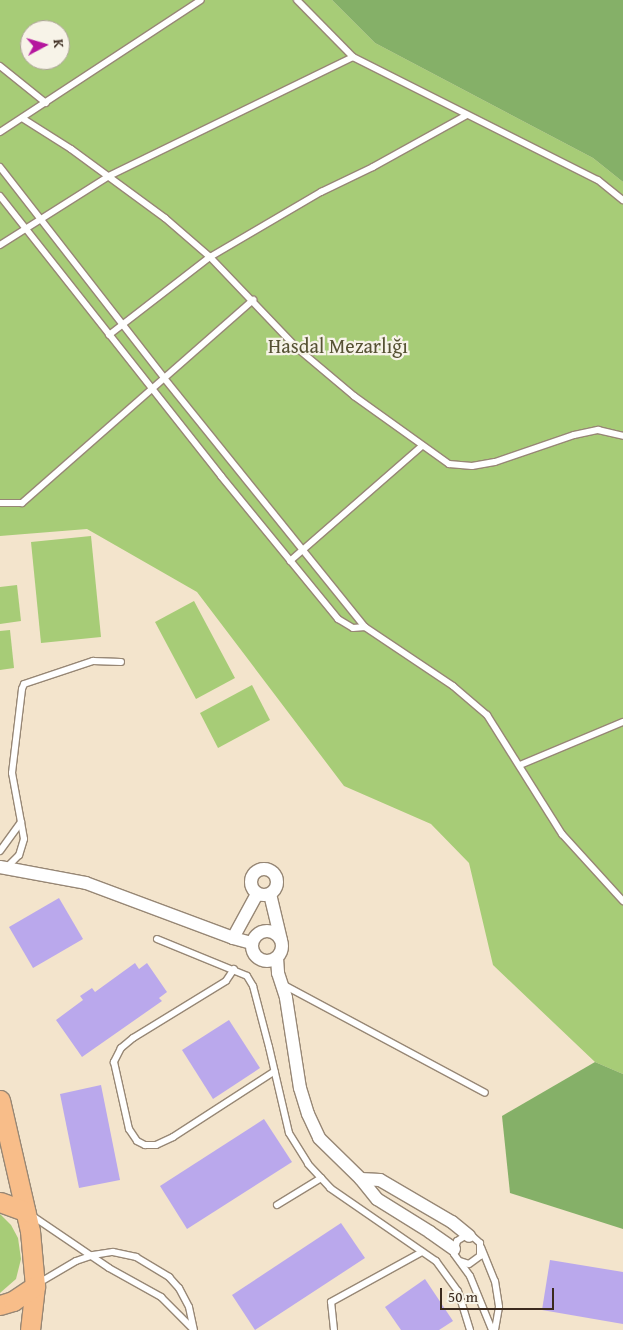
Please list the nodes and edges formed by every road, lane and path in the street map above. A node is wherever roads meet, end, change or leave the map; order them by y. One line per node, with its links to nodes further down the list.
1 (201, 0): 5 (lane)
2 (298, 0): 3 (lane)
3 (353, 57): 6 (lane); 10 (lane)
4 (0, 66): 5 (lane)
5 (46, 103): 7 (lane)
6 (467, 115): 12 (lane); 16 (lane)
7 (22, 118): 8 (lane); 10 (lane)
8 (0, 132)
9 (0, 166): 13 (lane)
10 (109, 176): 13 (lane); 16 (lane)
11 (0, 196): 14 (lane)
12 (623, 200)
13 (39, 219): 14 (lane); 18 (lane)
14 (25, 229): 15 (lane); 19 (lane)
15 (0, 245)
16 (210, 257): 17 (lane); 18 (lane)
17 (252, 300): 20 (lane); 23 (lane)
18 (122, 325): 19 (lane); 20 (lane)
19 (109, 335): 21 (lane)
20 (164, 378): 21 (lane); 25 (lane)
21 (152, 389): 24 (lane); 26 (lane)
22 (623, 436): 23 (lane)
23 (422, 446): 25 (lane)
24 (0, 503)
25 (302, 550): 26 (lane); 27 (lane)
26 (290, 560): 27 (lane)
27 (365, 627): 30 (lane)
28 (121, 662): 31 (lane)
29 (623, 722): 30 (lane)
30 (520, 765): 34 (lane)
31 (22, 822): 32 (lane); 33 (lane)
32 (0, 851)
33 (2, 867): 35 (street)
34 (623, 901)
35 (233, 938): 37 (street); 38 (street)
36 (157, 939): 40 (lane)
37 (281, 940): 38 (street); 39 (street)
38 (252, 943): 39 (street)
39 (277, 958): 41 (street)
40 (234, 969): 42 (lane); 42 (lane)
41 (281, 984): 43 (lane); 46 (street)
42 (274, 1071): 45 (lane)
43 (485, 1093)
44 (0, 1100): 49 (main road)
45 (321, 1178): 48 (lane); 53 (lane)
46 (361, 1180): 50 (street); 52 (street)
47 (0, 1202): 49 (main road)
48 (277, 1206)
49 (26, 1211): 54 (lane); 56 (main road)
50 (469, 1236): 51 (lane); 52 (lane)
51 (481, 1247): 55 (lane); 61 (lane)
52 (454, 1249): 55 (lane)
53 (422, 1252): 59 (lane); 60 (lane)
54 (93, 1255): 54 (lane); 56 (lane)
55 (460, 1262): 61 (lane)
56 (35, 1286): 57 (main road); 58 (main road)
57 (0, 1305)
58 (30, 1330)
59 (334, 1330)
60 (470, 1330)
61 (494, 1330)

